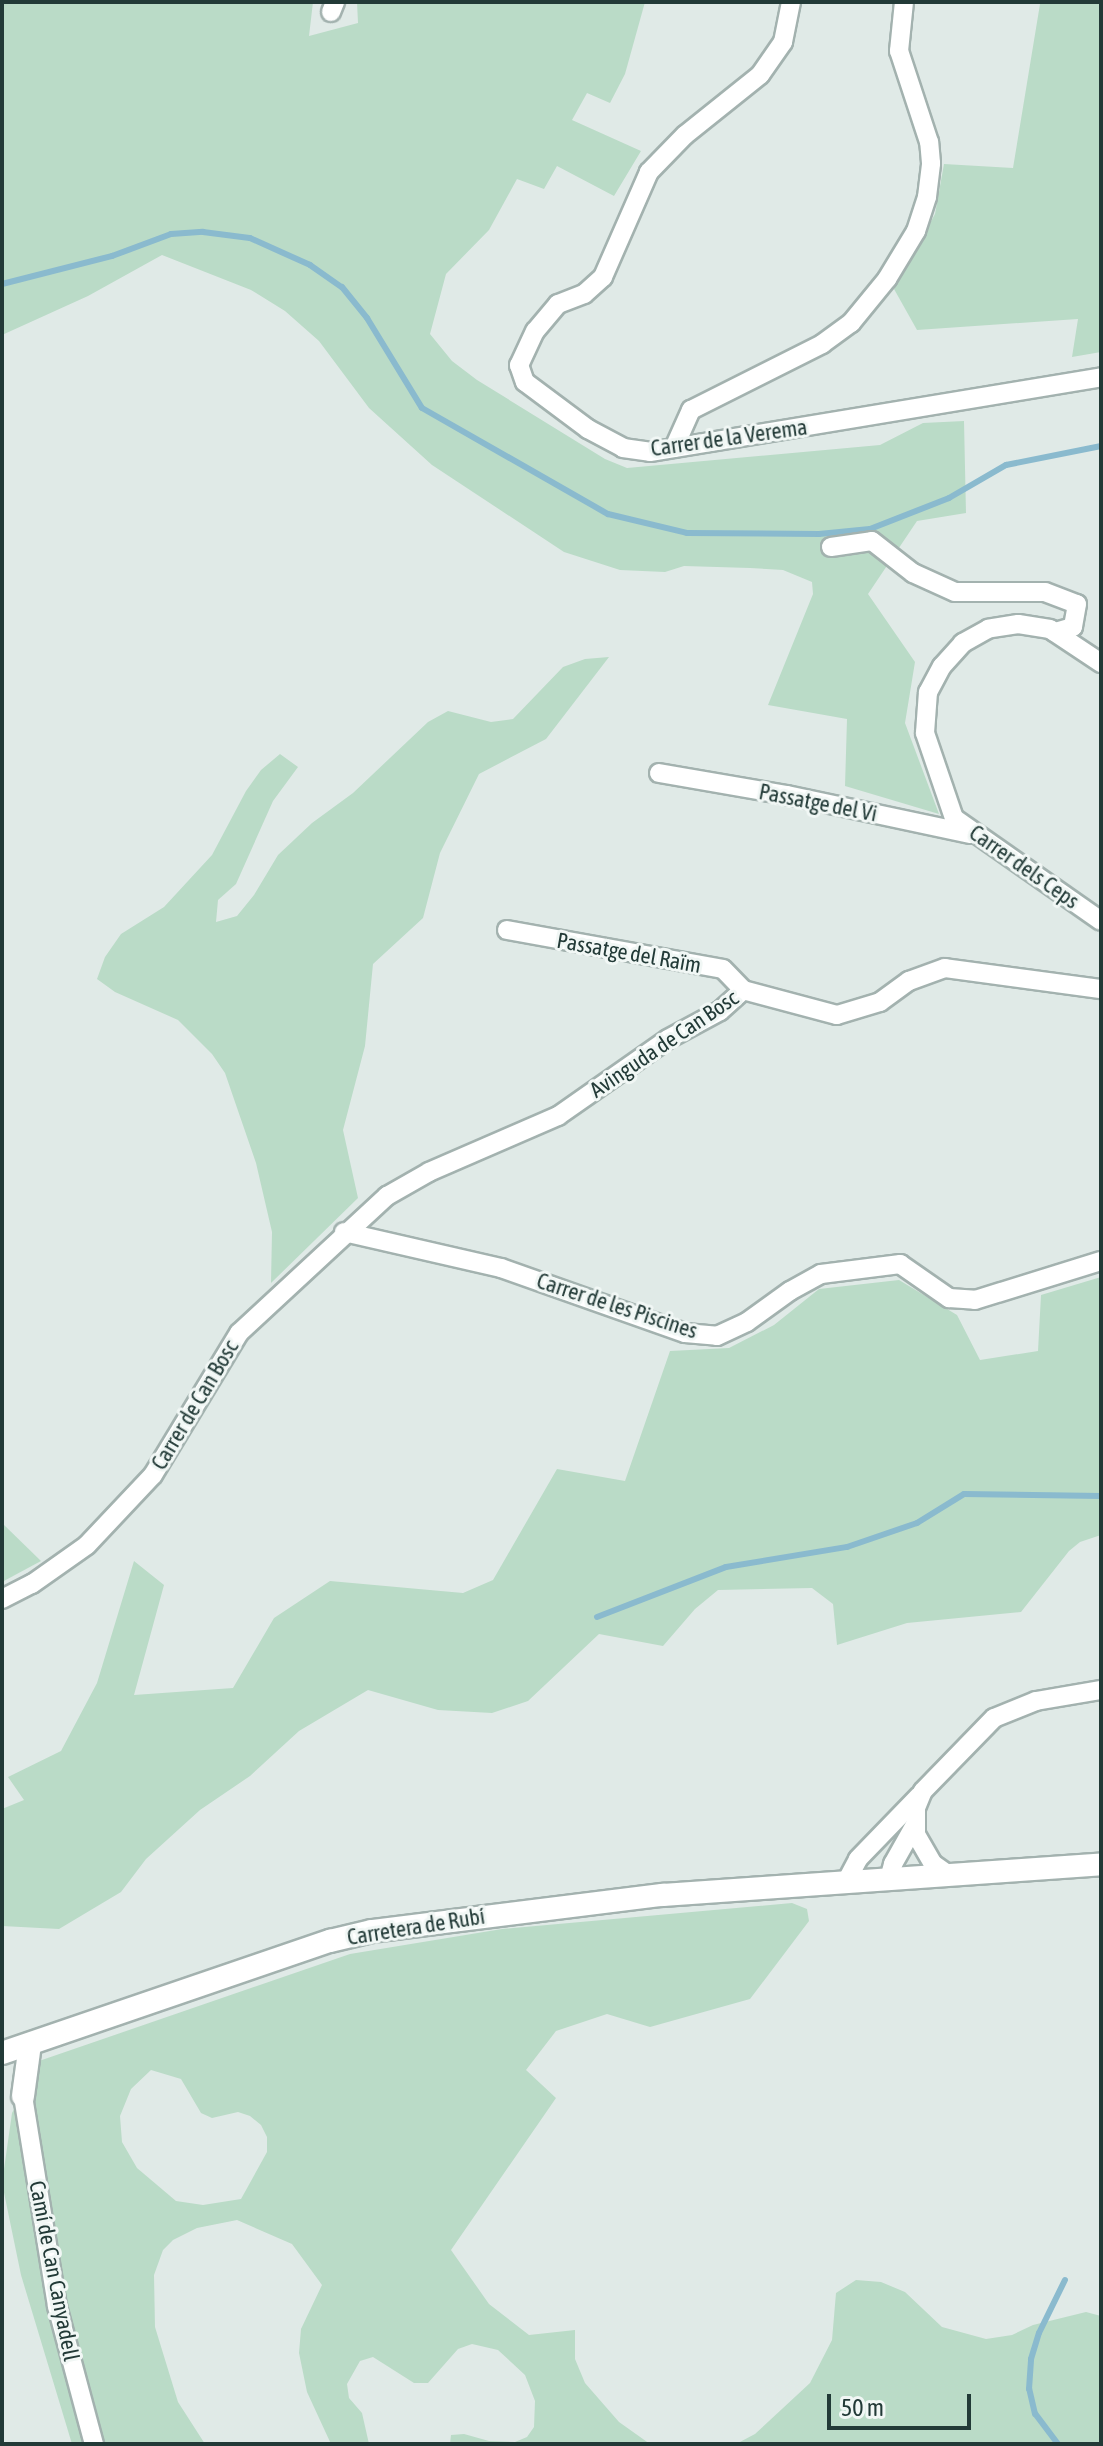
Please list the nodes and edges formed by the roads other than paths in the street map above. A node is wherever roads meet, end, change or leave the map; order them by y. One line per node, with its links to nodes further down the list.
1 (791, 2): 4 (street, Carrer de la Verema)
2 (904, 2): 4 (street)
3 (1101, 377): 4 (street, Carrer de la Verema)
4 (674, 448)
5 (831, 547): 6 (street)
6 (1055, 632): 7 (street, Carrer dels Ceps); 9 (street, Carrer dels Ceps)
7 (1101, 663)
8 (659, 773): 9 (street, Passatge del Vi)
9 (976, 835): 10 (street, Carrer dels Ceps)
10 (1101, 921)
11 (507, 930): 13 (street, Passatge del Raïm)
12 (1101, 989): 13 (street, Avinguda de Can Bosc)
13 (743, 990): 14 (street, Avinguda de Can Bosc)
14 (344, 1232): 15 (street, Carrer de les Piscines); 16 (street, Carrer de Can Bosc)
15 (1101, 1261)
16 (2, 1599)
17 (1101, 1690): 18 (street)
18 (923, 1791): 19 (street); 22 (street)
19 (916, 1823): 21 (street); 22 (street)
20 (1101, 1864): 21 (street, Carretera de Rubí)
21 (949, 1875): 22 (street, Carretera de Rubí)
22 (868, 1881): 23 (street, Carretera de Rubí)
23 (30, 2044): 24 (street, Carretera de Rubí); 26 (street)
24 (2, 2053)
25 (2, 2066): 26 (street)
26 (23, 2096): 27 (street, Camí de Can Canyadell)
27 (94, 2444)

